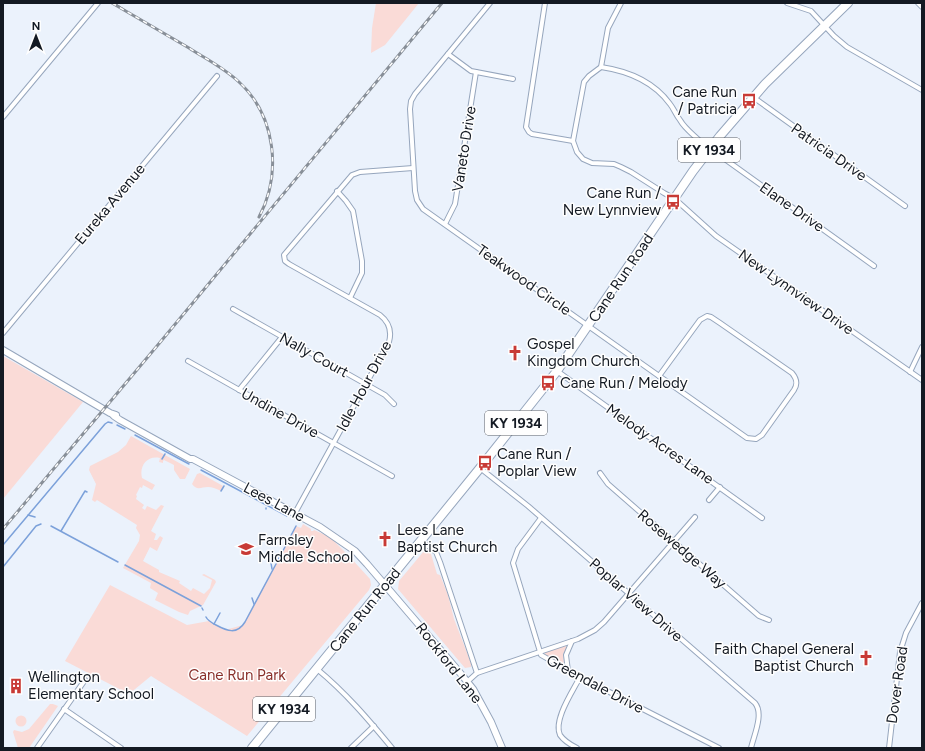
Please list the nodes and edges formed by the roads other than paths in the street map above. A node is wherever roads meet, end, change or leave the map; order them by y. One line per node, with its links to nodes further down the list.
1 (98, 3): 17 (street)
2 (490, 3): 10 (street, Teakwood Circle)
3 (545, 3): 18 (street)
4 (621, 3): 11 (street)
5 (787, 3): 9 (street)
6 (848, 3): 9 (highway, Cane Run Road / KY 1934)
7 (918, 3): 8 (street)
8 (922, 7)
9 (824, 26): 15 (street); 16 (highway, Cane Run Road / KY 1934)
10 (448, 54): 12 (street); 20 (street, Teakwood Circle)
11 (602, 67): 18 (street); 19 (street, Elane Drive)
12 (476, 72): 14 (street); 24 (street, Vaneto Drive)
13 (217, 76): 29 (street, Eureka Avenue)
14 (513, 79)
15 (922, 90)
16 (753, 97): 19 (highway, Cane Run Road / KY 1934); 23 (street, Patricia Drive)
17 (3, 117)
18 (574, 141): 22 (street, New Lynnview Drive)
19 (710, 149): 22 (highway, Cane Run Road / KY 1934); 25 (street, Elane Drive)
20 (413, 168): 21 (street); 24 (street, Teakwood Circle)
21 (337, 191): 26 (street); 26 (street, Idle Hour Drive)
22 (675, 199): 28 (highway, Cane Run Road / KY 1934); 35 (street, New Lynnview Drive)
23 (905, 206)
24 (445, 224): 28 (street, Teakwood Circle)
25 (874, 266)
26 (350, 298): 38 (street, Idle Hour Drive)
27 (233, 309): 30 (street, Nally Court)
28 (588, 326): 34 (highway, Cane Run Road / KY 1934); 36 (street, Teakwood Circle)
29 (3, 333)
30 (282, 337): 38 (street, Nally Court); 39 (street)
31 (922, 346): 35 (street)
32 (3, 350): 47 (street, Lees Lane)
33 (188, 361): 39 (street, Undine Drive)
34 (557, 371): 42 (highway, Cane Run Road / KY 1934); 45 (street, Melody Acres Lane)
35 (910, 372): 37 (street, New Lynnview Drive)
36 (659, 376): 36 (street, Teakwood Circle)
37 (922, 380)
38 (366, 384): 40 (street, Nally Court); 41 (street, Idle Hour Drive)
39 (239, 390): 41 (street, Undine Drive)
40 (394, 404)
41 (334, 443): 44 (street, Undine Drive); 47 (street, Idle Hour Drive)
42 (480, 468): 49 (street, Poplar View Drive); 51 (highway, Cane Run Road / KY 1934)
43 (600, 473): 52 (street, Rosewedge Way)
44 (392, 476)
45 (720, 487): 46 (street); 50 (street, Melody Acres Lane)
46 (709, 500)
47 (295, 513): 53 (street, Lees Lane)
48 (695, 517): 52 (street)
49 (541, 518): 54 (street, Poplar View Drive); 58 (street, Greendale Drive)
50 (762, 518)
51 (422, 541): 53 (highway, Cane Run Road / KY 1934); 61 (street, Rockford Lane)
52 (674, 541): 54 (street); 56 (street, Rosewedge Way)
53 (385, 585): 59 (highway, Cane Run Road / KY 1934); 64 (street, Rockford Lane)
54 (628, 594): 57 (street); 75 (street, Poplar View Drive)
55 (922, 602): 76 (street, Dover Road)
56 (769, 620)
57 (572, 640): 58 (street); 60 (street)
58 (540, 651): 60 (street, Greendale Drive); 61 (street)
59 (317, 669): 66 (street); 69 (highway, Cane Run Road / KY 1934)
60 (568, 671): 62 (street, Greendale Drive)
61 (477, 673): 64 (street)
62 (580, 677): 73 (street); 74 (street, Greendale Drive)
63 (85, 680): 65 (street)
64 (467, 682): 72 (street, Rockford Lane)
65 (64, 709): 67 (street); 68 (street)
66 (374, 726): 70 (street); 71 (street)
67 (37, 748)
68 (121, 748)
69 (252, 748)
70 (351, 748)
71 (392, 748)
72 (502, 748)
73 (577, 748)
74 (719, 748)
75 (751, 748)
76 (889, 748)

